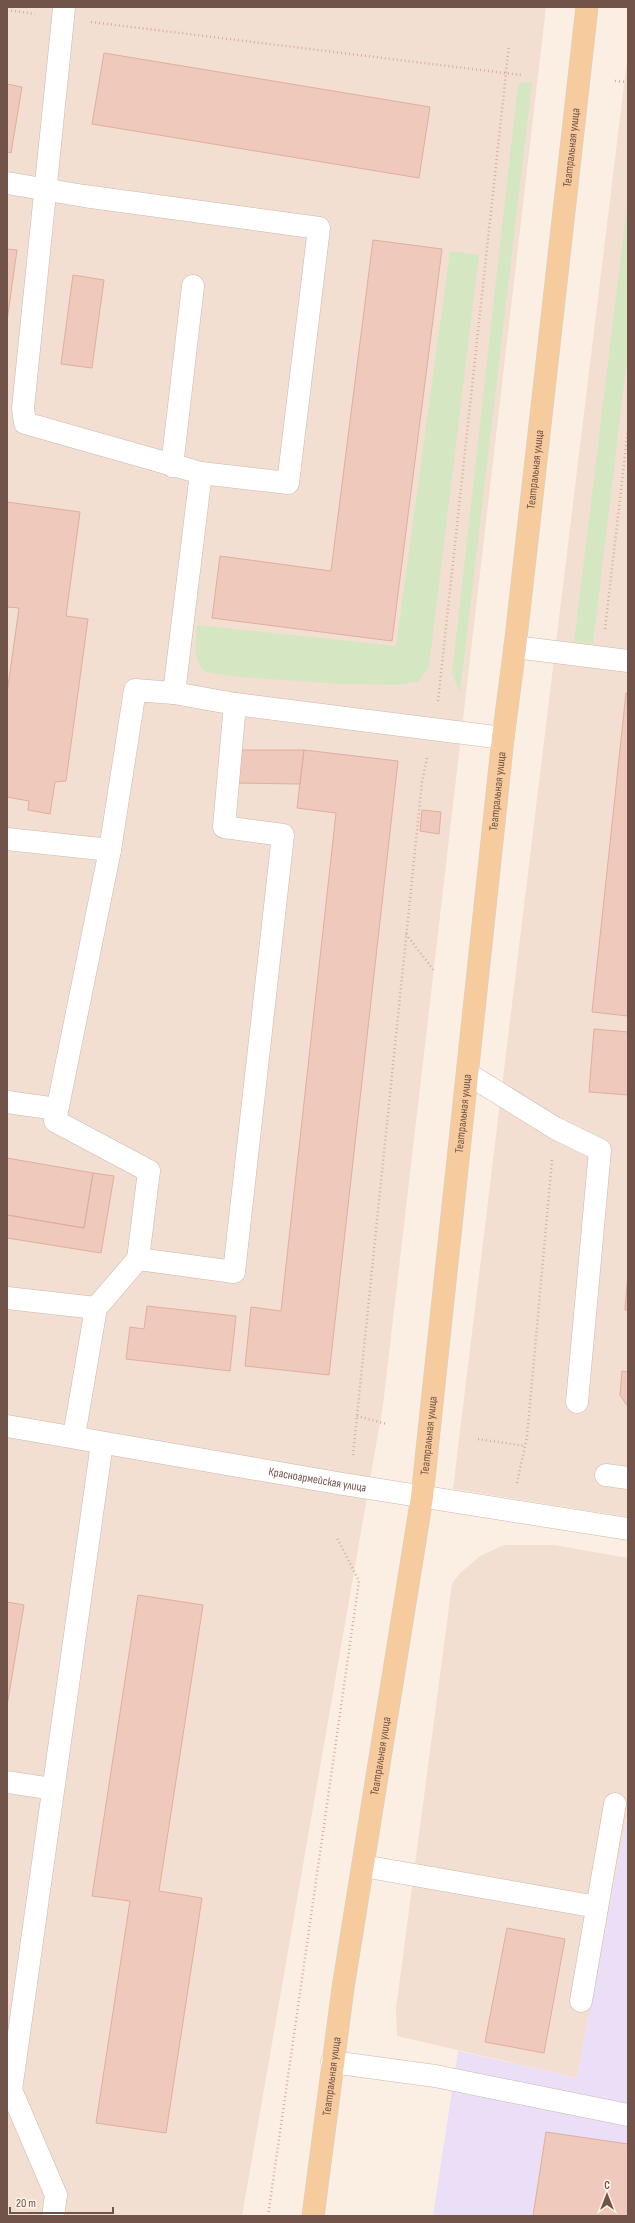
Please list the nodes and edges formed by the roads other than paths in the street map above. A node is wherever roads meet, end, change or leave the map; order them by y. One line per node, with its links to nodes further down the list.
1 (587, 7): 8 (main road, Театральная улица)
2 (64, 13): 4 (street)
3 (7, 183): 4 (street)
4 (46, 190): 6 (street); 7 (street)
5 (193, 286): 6 (street)
6 (172, 466): 7 (street)
7 (201, 474): 10 (street)
8 (515, 647): 9 (street); 12 (main road, Театральная улица)
9 (628, 660)
10 (174, 693): 11 (street); 14 (street)
11 (235, 704): 12 (street); 18 (street)
12 (503, 738): 15 (main road, Театральная улица)
13 (7, 839): 14 (street)
14 (110, 850): 17 (street)
15 (468, 1074): 21 (street); 27 (main road, Театральная улица)
16 (7, 1102): 17 (street)
17 (57, 1109): 18 (street)
18 (138, 1259): 20 (street)
19 (7, 1298): 20 (street)
20 (96, 1308): 23 (street)
21 (577, 1402)
22 (7, 1426): 23 (street, Красноармейская улица)
23 (74, 1436): 24 (street, Красноармейская улица)
24 (102, 1443): 27 (street, Красноармейская улица); 30 (street)
25 (606, 1474): 26 (street)
26 (628, 1478)
27 (422, 1497): 28 (street, Красноармейская улица); 32 (main road, Театральная улица)
28 (628, 1529)
29 (7, 1782): 30 (street)
30 (53, 1789): 36 (street)
31 (615, 1804): 33 (street)
32 (363, 1866): 33 (street); 35 (main road, Театральная улица)
33 (597, 1906): 34 (street)
34 (581, 2001)
35 (332, 2062): 37 (street); 39 (main road, Театральная улица)
36 (9, 2090): 38 (street)
37 (628, 2115)
38 (53, 2216)
39 (312, 2216)

